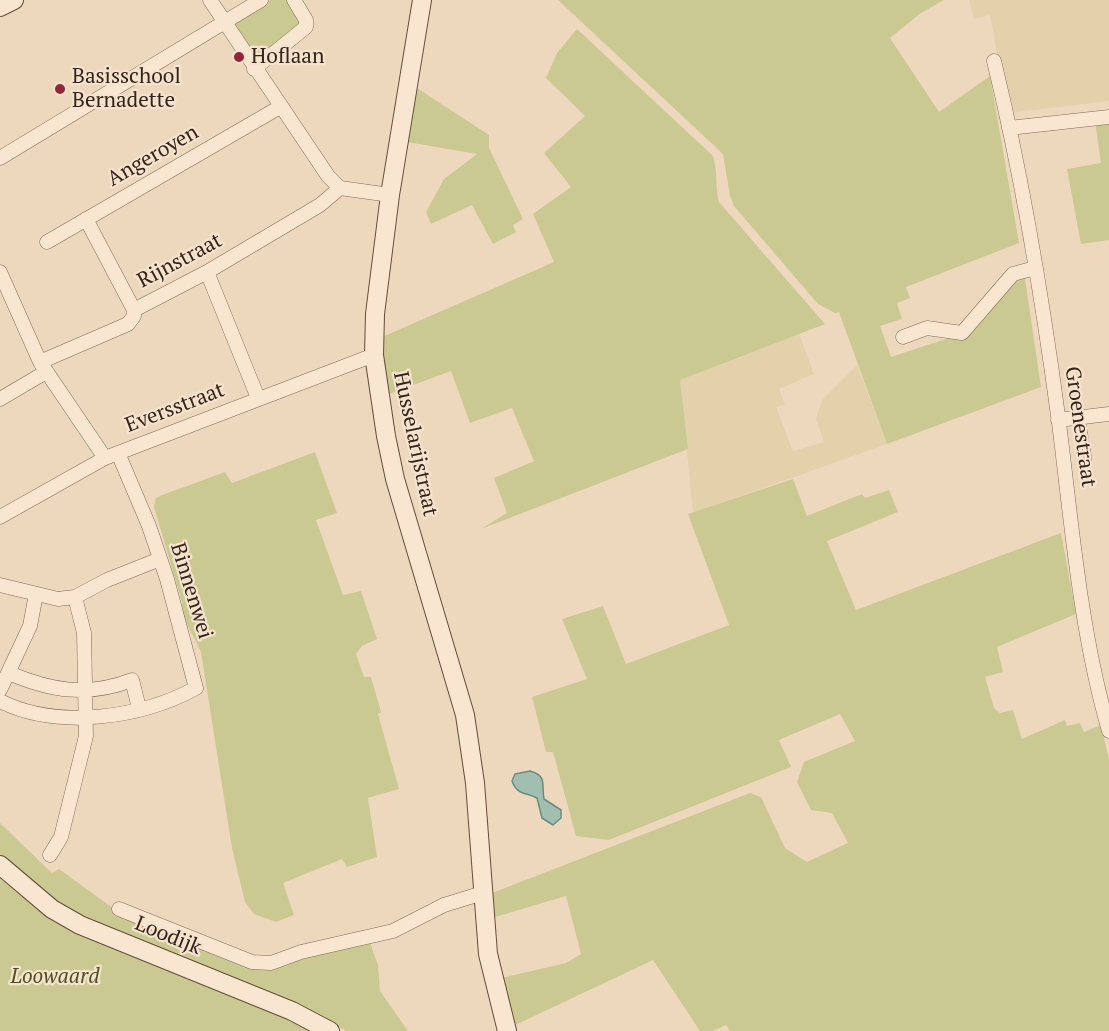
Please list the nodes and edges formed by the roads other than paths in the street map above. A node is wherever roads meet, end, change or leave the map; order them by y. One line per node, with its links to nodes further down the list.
1 (14, 0): 6 (street)
2 (210, 0): 7 (street)
3 (261, 0): 7 (street)
4 (294, 0): 9 (street)
5 (422, 0): 15 (street, Husselarijstraat)
6 (0, 7)
7 (225, 23): 9 (street); 13 (street)
8 (994, 61): 12 (street, Groenestraat)
9 (254, 69): 10 (street)
10 (280, 107): 14 (street); 16 (street, Angeroyen)
11 (1109, 117): 12 (street)
12 (1009, 128): 18 (street, Groenestraat)
13 (0, 158)
14 (340, 188): 15 (street); 20 (street, Rijnstraat)
15 (390, 195): 23 (street, Husselarijstraat)
16 (86, 219): 17 (street, Angeroyen); 21 (street)
17 (47, 242)
18 (1035, 268): 22 (street); 29 (street, Groenestraat)
19 (0, 272): 24 (street, Binnenwei)
20 (207, 272): 21 (street, Rijnstraat); 25 (street)
21 (134, 310): 24 (street, Rijnstraat)
22 (903, 337)
23 (374, 355): 25 (street, Eversstraat); 46 (street, Husselarijstraat)
24 (43, 367): 26 (street, Rijnstraat); 30 (street, Binnenwei)
25 (258, 398): 30 (street, Eversstraat)
26 (0, 399)
27 (1109, 414): 28 (street)
28 (1081, 417): 29 (street); 31 (lane)
29 (1058, 420): 43 (street, Groenestraat)
30 (111, 455): 32 (street, Eversstraat); 33 (street, Binnenwei)
31 (1088, 459)
32 (0, 517)
33 (160, 559): 36 (street); 41 (street, Binnenwei)
34 (0, 585): 35 (street)
35 (34, 601): 36 (street); 37 (street)
36 (77, 603): 39 (street)
37 (9, 673): 38 (street); 39 (street)
38 (0, 690)
39 (86, 690): 41 (street); 42 (street)
40 (0, 701): 42 (street, Binnenwei)
41 (139, 708): 42 (street, Binnenwei)
42 (86, 718): 44 (street)
43 (1109, 731)
44 (50, 855)
45 (0, 865): 48 (street, Loodijk)
46 (483, 893): 47 (street); 49 (street, Husselarijstraat)
47 (119, 909)
48 (330, 1031)
49 (507, 1031)

